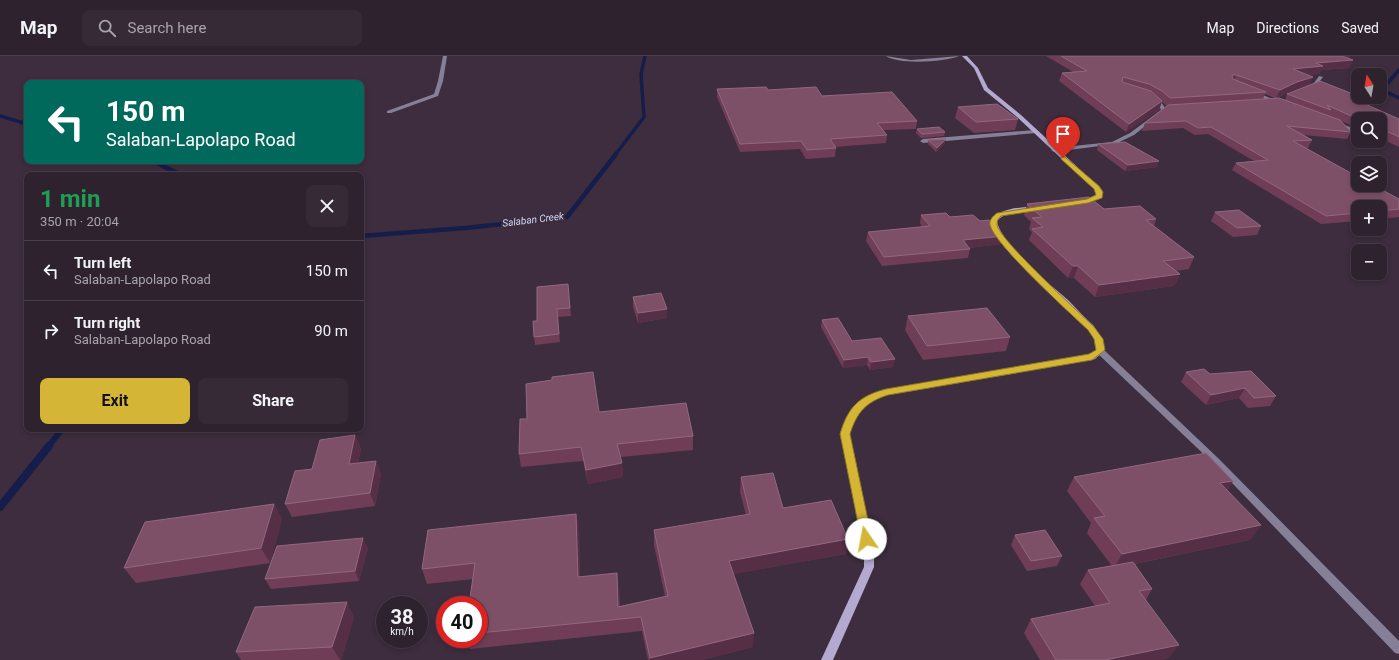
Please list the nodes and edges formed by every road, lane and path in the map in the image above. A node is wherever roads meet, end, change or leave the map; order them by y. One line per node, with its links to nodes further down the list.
1 (445, 56): 12 (street)
2 (888, 56): 3 (street)
3 (957, 56)
4 (964, 56): 15 (street)
5 (1321, 77): 6 (street)
6 (1305, 89)
7 (1246, 90): 9 (street)
8 (1149, 97): 11 (street)
9 (1264, 103)
10 (1172, 109): 11 (street)
11 (1164, 110): 17 (street)
12 (389, 112)
13 (1333, 122): 14 (street)
14 (1351, 129)
15 (1035, 132): 16 (street); 17 (street)
16 (923, 141)
17 (1054, 150): 18 (street)
18 (1074, 203)
19 (1044, 207): 20 (street)
20 (1100, 350): 21 (street); 22 (street)
21 (1399, 649)
22 (827, 660)

